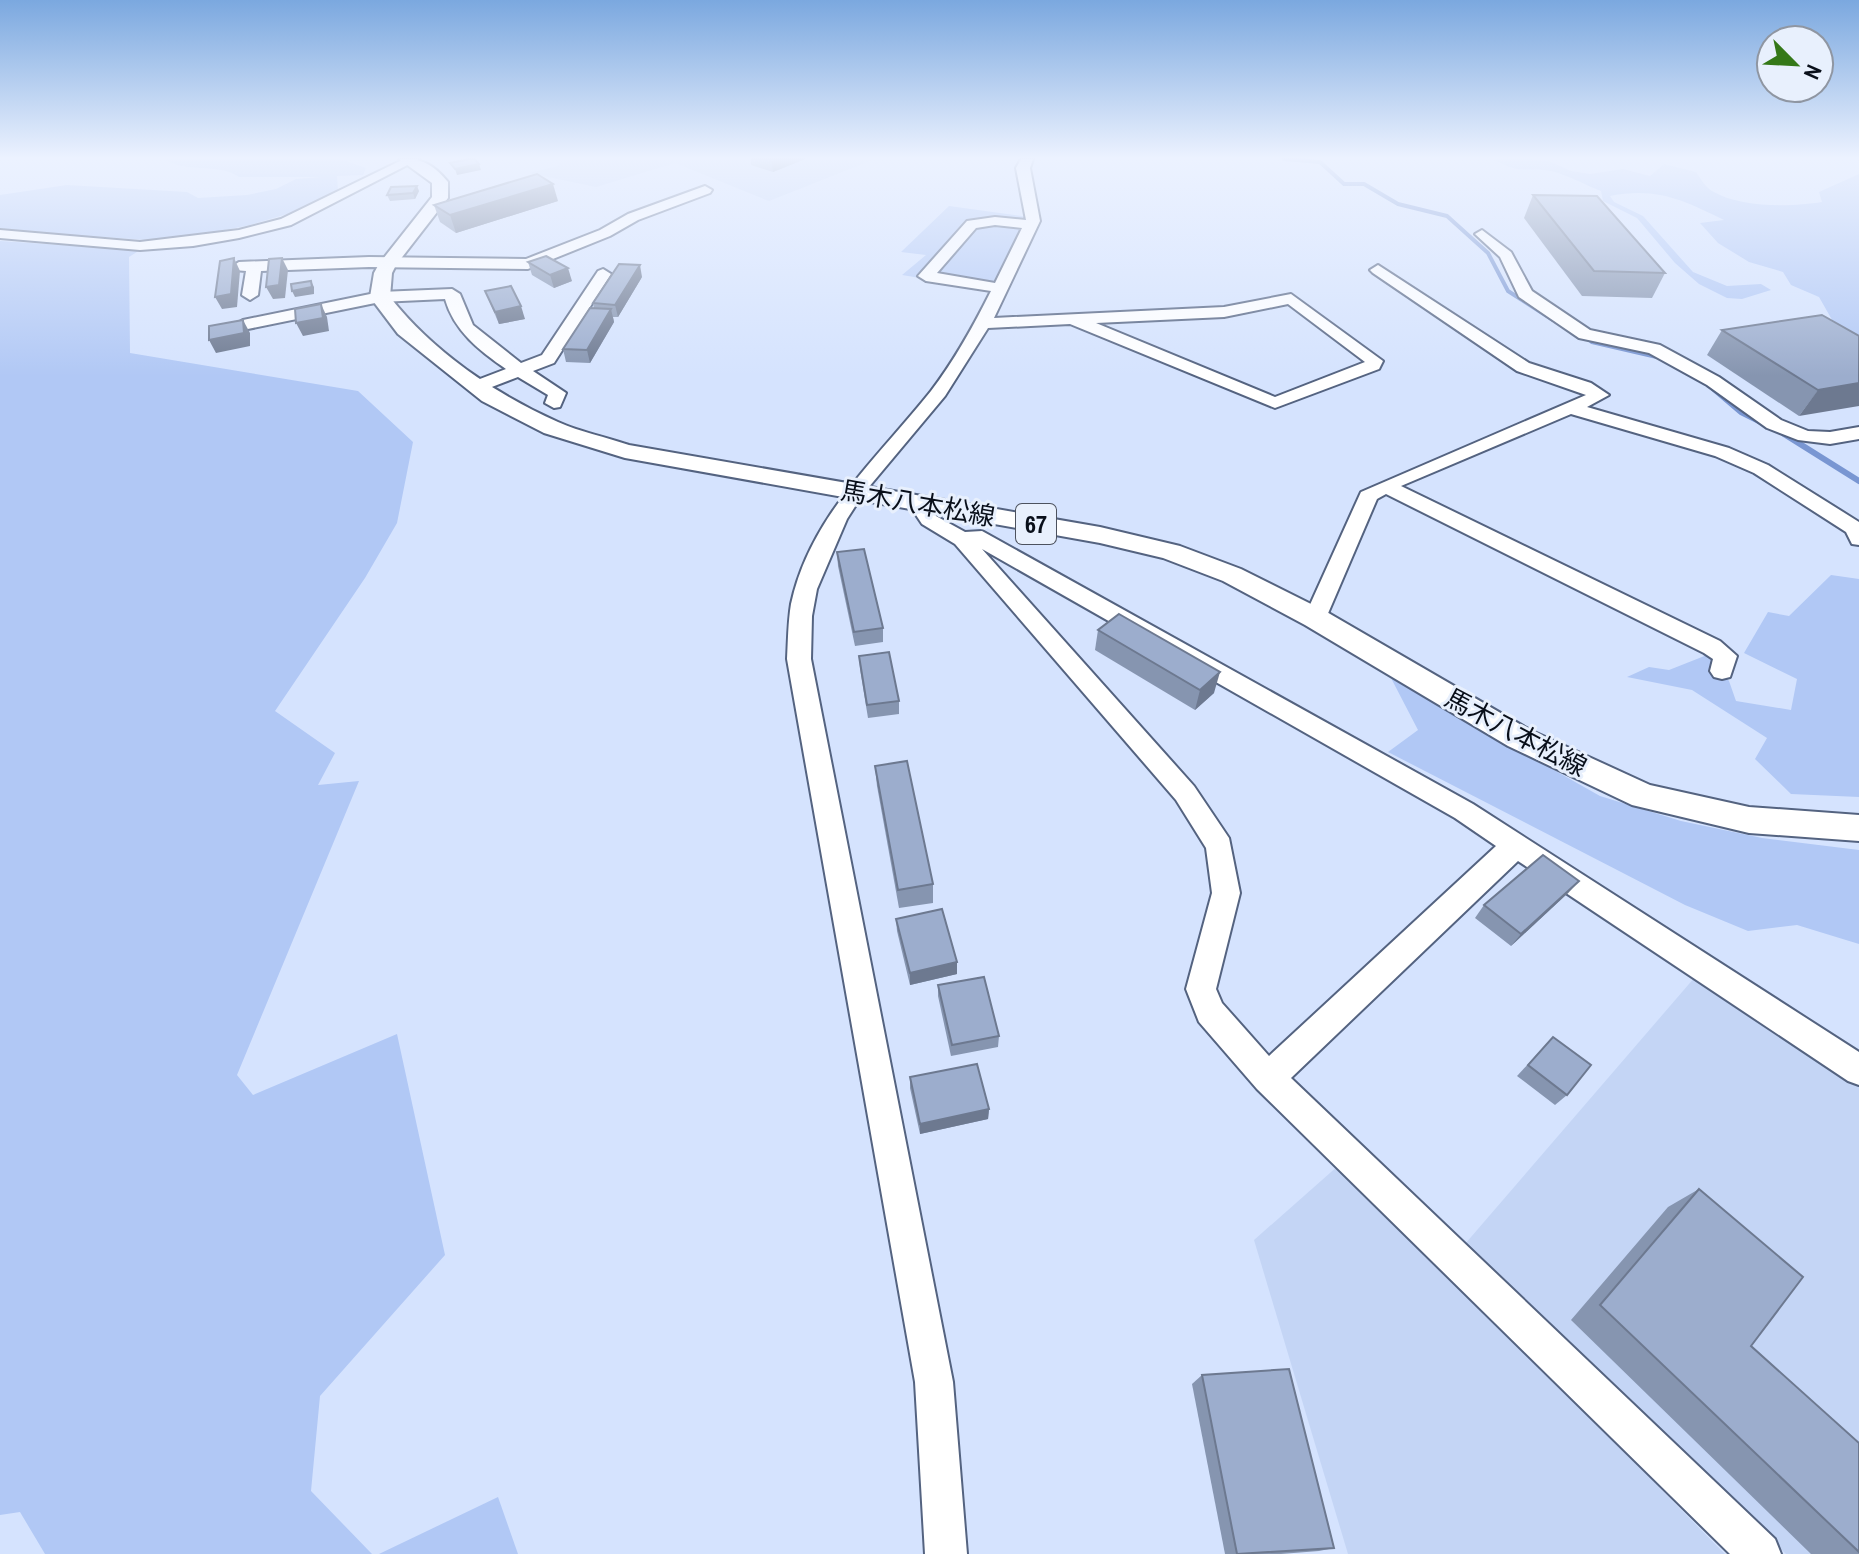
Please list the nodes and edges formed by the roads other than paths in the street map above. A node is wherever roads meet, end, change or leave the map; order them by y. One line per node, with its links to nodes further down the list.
1 (242, 232): 6 (street)
2 (414, 232): 8 (main road)
3 (608, 232): 8 (street)
4 (965, 232): 11 (street)
5 (1028, 232): 11 (street)
6 (0, 234)
7 (1482, 234): 21 (street)
8 (388, 264): 12 (street); 13 (main road)
9 (1378, 270): 20 (street)
10 (603, 274): 17 (street)
11 (1000, 288): 15 (street)
12 (250, 295)
13 (380, 297): 16 (street); 17 (street); 18 (main road, 馬木八本松線 / 67)
14 (1075, 320): 14 (street); 15 (street)
15 (983, 323): 23 (street)
16 (243, 325)
17 (520, 370): 18 (street); 19 (street)
18 (478, 386): 23 (main road, 馬木八本松線 / 67)
19 (554, 403)
20 (1571, 408): 22 (street); 26 (street)
21 (1859, 433)
22 (1385, 486): 27 (street); 28 (street)
23 (852, 491): 24 (main road, 馬木八本松線 / 67); 33 (street)
24 (918, 503): 25 (street); 27 (main road, 馬木八本松線 / 67)
25 (962, 539): 30 (street); 32 (street)
26 (1859, 539)
27 (1315, 618): 29 (main road, 馬木八本松線 / 67)
28 (1722, 671)
29 (1859, 828)
30 (1516, 845): 31 (street); 32 (street)
31 (1859, 1070)
32 (1268, 1078): 34 (street)
33 (946, 1554)
34 (1760, 1554)

